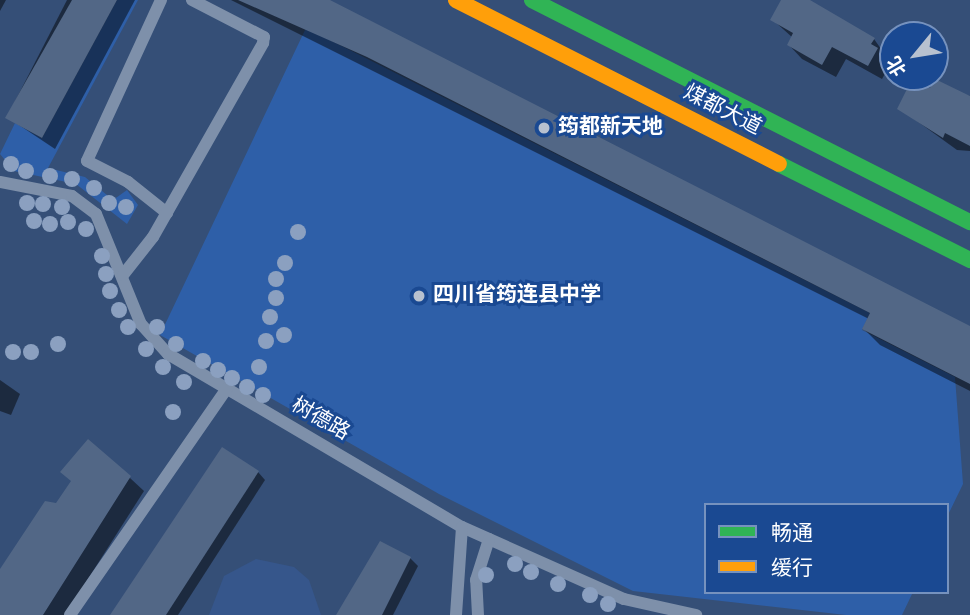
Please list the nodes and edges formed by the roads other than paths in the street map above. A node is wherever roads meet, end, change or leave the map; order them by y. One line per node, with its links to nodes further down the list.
1 (161, 0): 8 (lane)
2 (192, 0): 8 (lane)
3 (456, 0): 6 (main road, 煤都大道)
4 (532, 0): 5 (main road, 煤都大道)
5 (673, 72): 6 (main road); 9 (main road, 煤都大道)
6 (659, 103): 10 (main road, 煤都大道)
7 (0, 182): 11 (lane, 树德路)
8 (166, 213): 11 (lane)
9 (970, 222)
10 (970, 260)
11 (123, 275): 12 (lane, 树德路)
12 (227, 388): 13 (lane, 树德路); 15 (lane)
13 (462, 527): 14 (lane, 树德路); 16 (lane)
14 (489, 539): 17 (lane); 18 (lane, 树德路)
15 (70, 615)
16 (456, 615)
17 (478, 615)
18 (696, 615)

